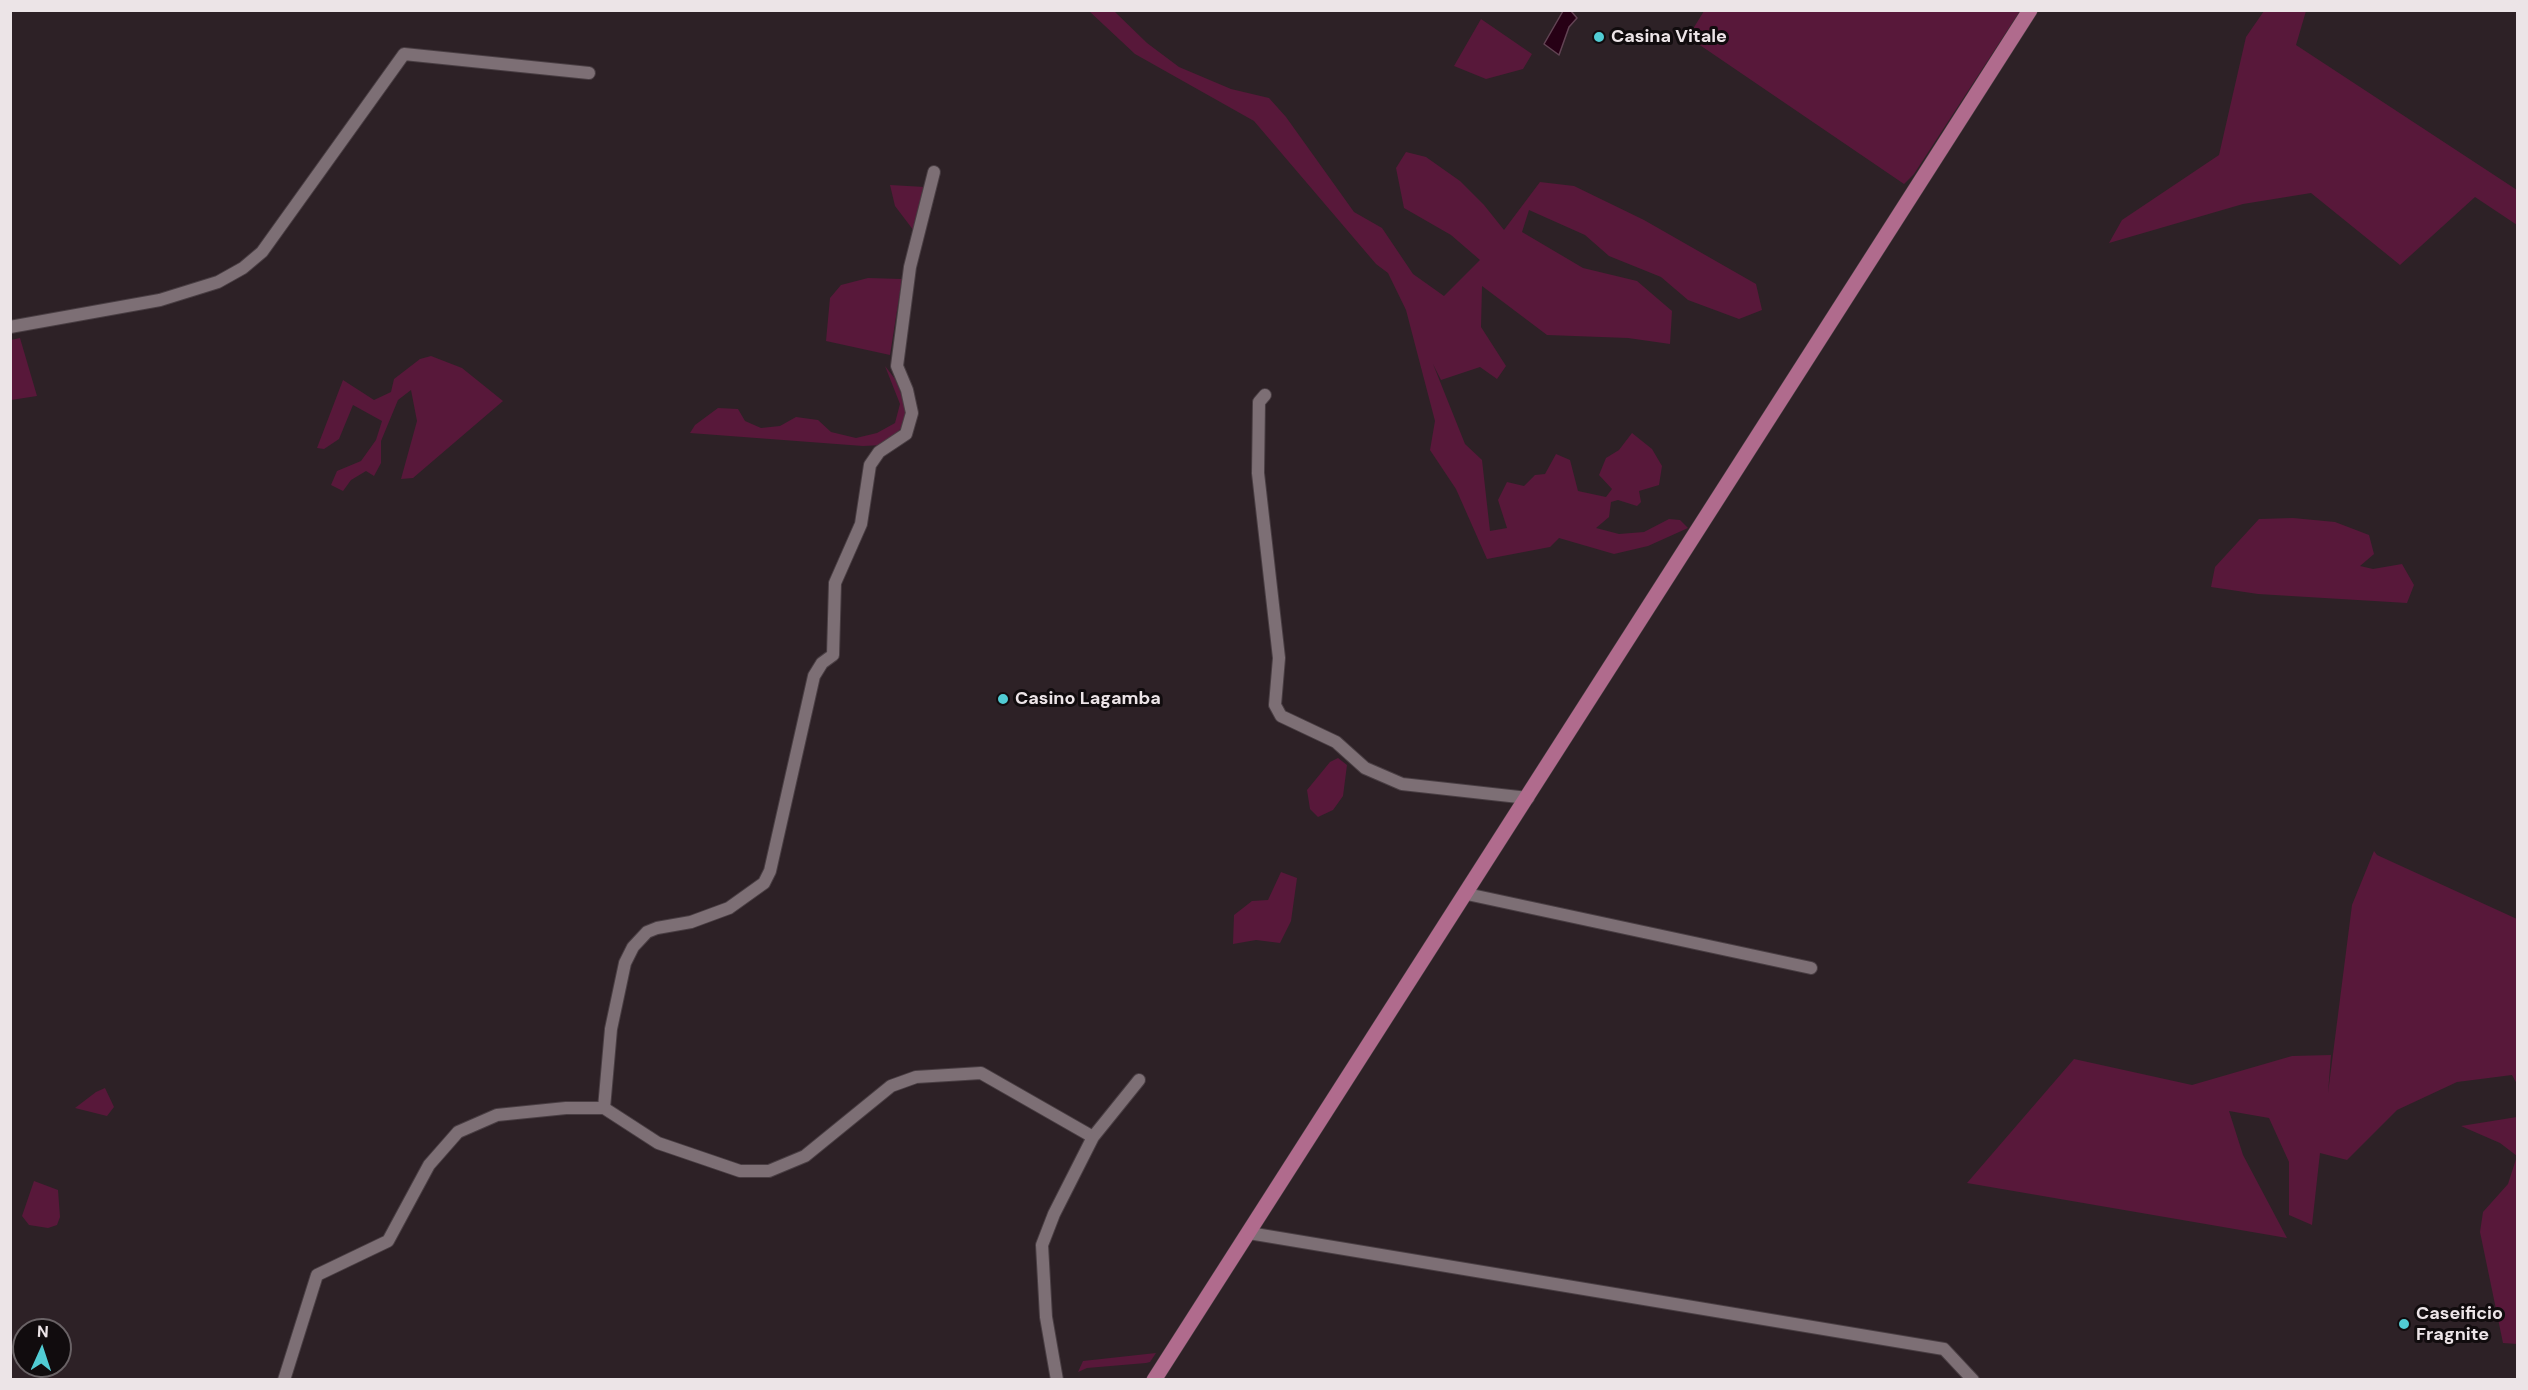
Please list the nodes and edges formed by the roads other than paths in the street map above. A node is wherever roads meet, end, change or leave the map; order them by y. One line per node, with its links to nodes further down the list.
1 (2030, 10): 6 (main road)
2 (589, 73): 4 (street)
3 (934, 172): 10 (street)
4 (10, 327)
5 (1265, 395): 6 (street)
6 (1528, 798): 7 (main road)
7 (1467, 894): 8 (street); 12 (main road)
8 (1811, 968)
9 (1139, 1080): 11 (street)
10 (604, 1108): 11 (street); 13 (street)
11 (1093, 1137): 14 (street)
12 (1249, 1233): 15 (main road); 16 (street)
13 (284, 1380)
14 (1057, 1380)
15 (1154, 1380)
16 (1973, 1380)

